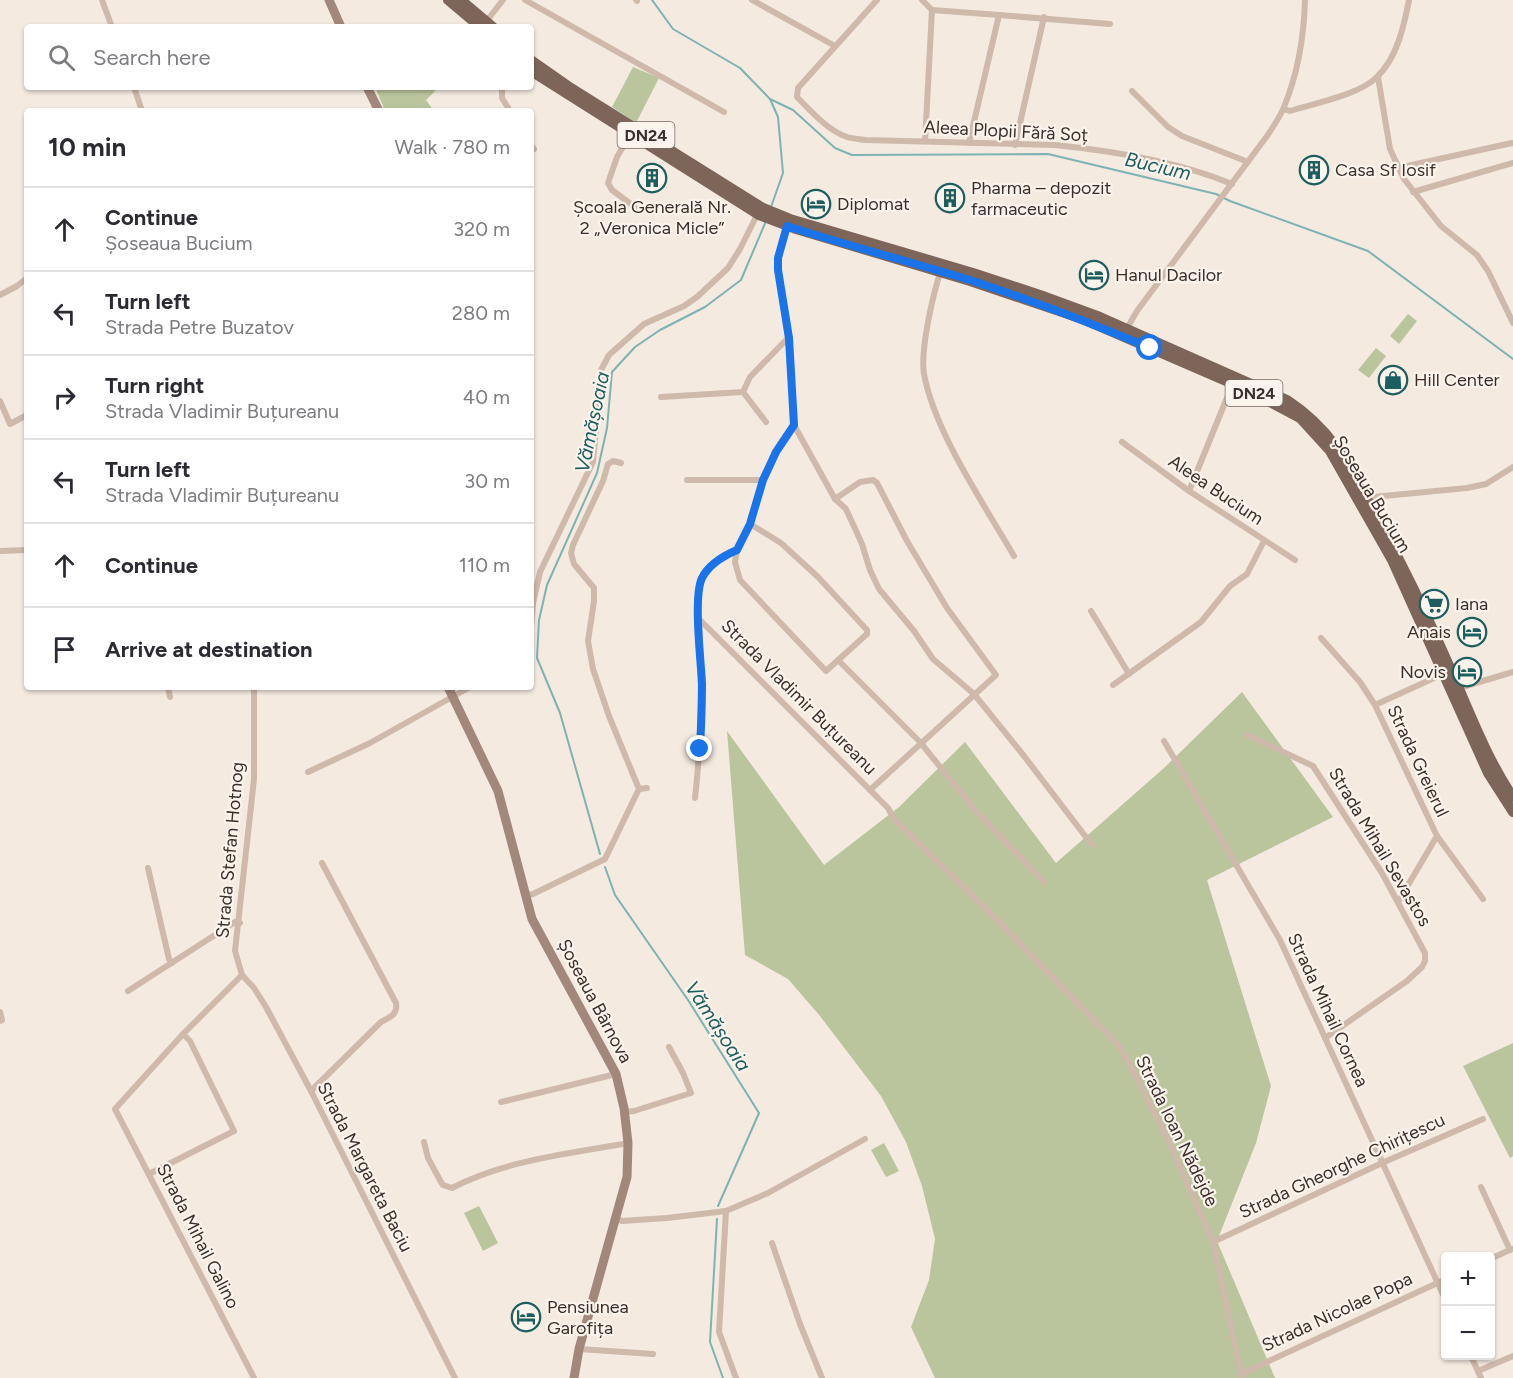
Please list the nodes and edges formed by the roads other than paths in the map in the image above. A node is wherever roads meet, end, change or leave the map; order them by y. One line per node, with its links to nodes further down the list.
1 (102, 0): 15 (street)
2 (329, 0): 16 (main road)
3 (448, 0): 17 (main road)
4 (461, 0): 18 (main road)
5 (503, 0): 19 (street)
6 (525, 0): 33 (street)
7 (752, 0): 21 (street)
8 (877, 0): 21 (street)
9 (922, 0): 12 (street)
10 (1305, 0): 32 (street)
11 (1409, 0): 24 (street)
12 (932, 10): 13 (street); 35 (street)
13 (999, 15): 14 (street); 36 (street)
14 (1044, 17): 20 (street); 38 (street)
15 (111, 24)
16 (340, 24)
17 (482, 24)
18 (483, 24)
19 (486, 24)
20 (1110, 24)
21 (835, 46): 35 (street, Aleea Plopii Fără Soț)
22 (534, 62): 45 (main road, Șoseaua Bucium / DN24)
23 (534, 73): 34 (main road, Șoseaua Bucium / DN24)
24 (1378, 77): 32 (street); 41 (street)
25 (135, 90): 29 (street)
26 (368, 90): 30 (main road)
27 (502, 90): 31 (street)
28 (1132, 91): 39 (street)
29 (141, 108)
30 (378, 108)
31 (508, 108)
32 (1284, 109): 39 (street)
33 (724, 112)
34 (630, 135): 44 (street); 45 (main road, Șoseaua Bucium / DN24)
35 (925, 141): 36 (street, Aleea Plopii Fără Soț)
36 (969, 143): 38 (street, Aleea Plopii Fără Soț)
37 (1512, 143): 41 (street)
38 (1014, 144): 42 (street, Aleea Plopii Fără Soț)
39 (1248, 162): 42 (street)
40 (1513, 163): 43 (street)
41 (1398, 168): 43 (street)
42 (1232, 184): 51 (street)
43 (1413, 192): 50 (street)
44 (640, 211)
45 (760, 211): 46 (main road, Șoseaua Bucium / DN24); 75 (street)
46 (785, 222): 47 (main road, Șoseaua Bucium / DN24); 52 (street)
47 (941, 268): 51 (main road, Șoseaua Bucium / DN24); 73 (street)
48 (24, 280): 49 (street)
49 (0, 295)
50 (1513, 323)
51 (1125, 332): 53 (main road, Șoseaua Bucium / DN24)
52 (789, 338): 54 (street); 59 (street)
53 (1234, 380): 65 (street); 67 (main road, Șoseaua Bucium / DN24)
54 (743, 392): 55 (street); 58 (street)
55 (661, 398)
56 (0, 401): 57 (street)
57 (24, 417)
58 (766, 422)
59 (794, 425): 64 (street); 66 (street)
60 (1122, 442): 65 (street, Aleea Bucium)
61 (621, 463): 105 (street)
62 (1513, 467): 67 (street)
63 (687, 480): 64 (street)
64 (763, 480): 68 (street)
65 (1189, 490): 69 (street, Aleea Bucium)
66 (835, 499): 88 (street); 88 (street)
67 (1364, 502): 80 (main road, Șoseaua Bucium / DN24)
68 (750, 524): 71 (street); 79 (street)
69 (1264, 541): 74 (street, Aleea Bucium); 82 (street)
70 (24, 550): 72 (street)
71 (737, 550): 77 (street, Strada Vladimir Buțureanu); 79 (street)
72 (0, 551)
73 (1014, 556)
74 (1296, 560)
75 (534, 599)
76 (1091, 611): 82 (street)
77 (699, 619): 95 (street, Strada Vladimir Buțureanu); 97 (street)
78 (1321, 638): 90 (street, Strada Greierul)
79 (838, 660): 93 (street)
80 (1448, 672): 84 (main road, Șoseaua Bucium / DN24); 90 (street); 99 (main road, Șoseaua Bucium / DN24)
81 (1513, 672): 84 (street)
82 (1129, 674): 83 (street)
83 (1113, 685)
84 (1459, 688): 96 (main road, Șoseaua Bucium / DN24)
85 (169, 690): 89 (street)
86 (254, 690): 108 (street, Strada Stefan Hotnog)
87 (451, 691): 94 (street); 105 (main road, Șoseaua Bârnova)
88 (974, 694): 93 (street); 101 (street)
89 (170, 697)
90 (1375, 705): 100 (street, Strada Greierul)
91 (1247, 735): 107 (street, Strada Mihail Sevastos)
92 (1164, 741): 115 (street, Strada Mihail Cornea)
93 (920, 742): 95 (street); 104 (street)
94 (308, 772)
95 (870, 790): 98 (street, Strada Vladimir Buțureanu)
96 (1513, 797)
97 (695, 798)
98 (888, 808): 130 (street, Strada Ioan Nădejde)
99 (1513, 812)
100 (1437, 836): 106 (street, Strada Greierul); 107 (street)
101 (1092, 846)
102 (322, 863): 118 (street)
103 (148, 868): 109 (street)
104 (1044, 882)
105 (525, 896): 117 (main road, Șoseaua Bârnova)
106 (1483, 899)
107 (1398, 902): 115 (street, Strada Mihail Sevastos)
108 (240, 923): 109 (street); 110 (street, Strada Stefan Hotnog)
109 (172, 963): 111 (street)
110 (242, 975): 114 (street); 118 (street, Strada Margareta Baciu)
111 (128, 991)
112 (0, 1012): 113 (street)
113 (0, 1021)
114 (183, 1034): 126 (street, Strada Mihail Galino); 126 (street)
115 (1325, 1038): 125 (street, Strada Mihail Cornea)
116 (669, 1047): 120 (street)
117 (616, 1074): 119 (street); 120 (main road, Șoseaua Bârnova)
118 (311, 1091): 144 (street, Strada Margareta Baciu)
119 (501, 1102)
120 (624, 1112): 124 (main road, Șoseaua Bârnova)
121 (1483, 1119): 125 (street, Strada Gheorghe Chirițescu)
122 (865, 1139): 128 (street)
123 (424, 1142): 124 (street)
124 (627, 1143): 129 (main road, Șoseaua Bârnova)
125 (1382, 1163): 130 (street, Strada Gheorghe Chirițescu); 135 (street, Strada Mihail Cornea)
126 (149, 1174): 143 (street, Strada Mihail Galino)
127 (1481, 1187): 132 (street)
128 (726, 1211): 129 (street); 146 (street)
129 (617, 1219): 137 (main road, Șoseaua Bârnova)
130 (1213, 1242): 142 (street, Strada Ioan Nădejde)
131 (772, 1243): 147 (street)
132 (1512, 1249): 133 (street)
133 (1495, 1257)
134 (1441, 1281): 135 (street, Strada Nicolae Popa)
135 (1437, 1282): 136 (street, Strada Mihail Cornea); 142 (street, Strada Nicolae Popa)
136 (1441, 1290)
137 (579, 1349): 138 (street); 145 (main road, Șoseaua Bârnova)
138 (653, 1354)
139 (1513, 1356): 141 (street)
140 (1473, 1360): 141 (street)
141 (1478, 1371): 148 (street)
142 (1241, 1376)
143 (254, 1378)
144 (455, 1378)
145 (574, 1378)
146 (736, 1378)
147 (822, 1378)
148 (1481, 1378)

